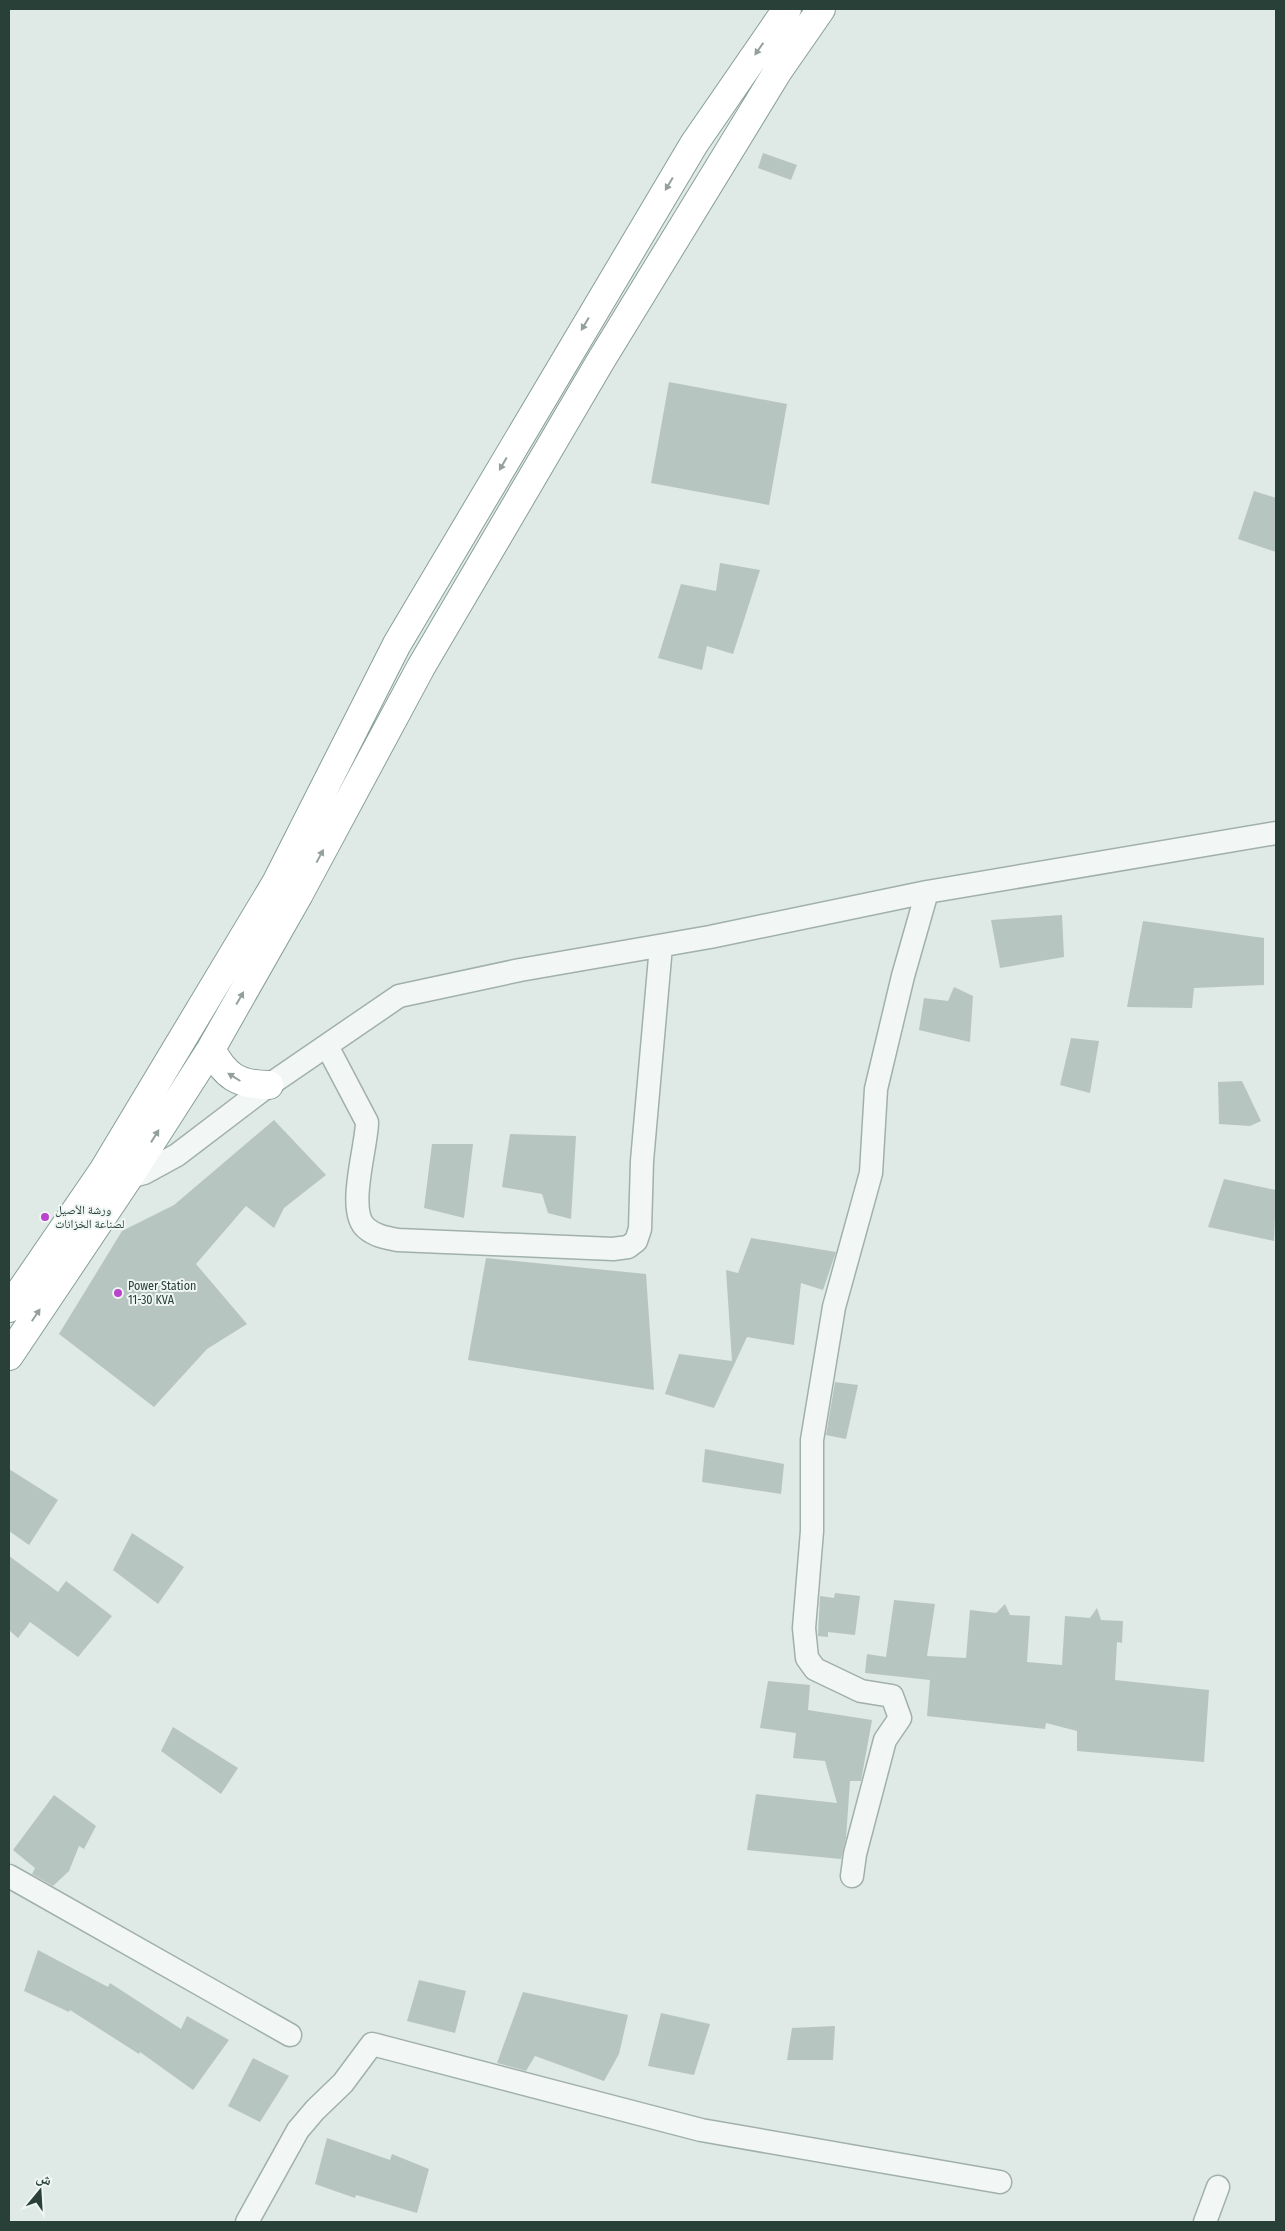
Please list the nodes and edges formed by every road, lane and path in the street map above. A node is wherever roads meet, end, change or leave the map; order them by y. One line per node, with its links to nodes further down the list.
1 (786, 9): 9 (highway, one-way to 9)
2 (821, 9): 7 (highway, one-way to 2)
3 (1276, 833): 4 (street)
4 (927, 892): 5 (street); 14 (street)
5 (661, 946): 6 (street); 6 (street)
6 (327, 1046): 8 (street)
7 (211, 1049): 8 (highway, one-way to 7); 10 (highway, one-way to 7)
8 (269, 1085): 10 (street)
9 (103, 1171): 10 (street); 11 (highway)
10 (129, 1177): 12 (highway, one-way to 10)
11 (9, 1308)
12 (9, 1356)
13 (9, 1876): 15 (street)
14 (852, 1876)
15 (290, 2035)
16 (1000, 2182): 18 (street)
17 (1218, 2187): 19 (street)
18 (247, 2222)
19 (1205, 2222)

